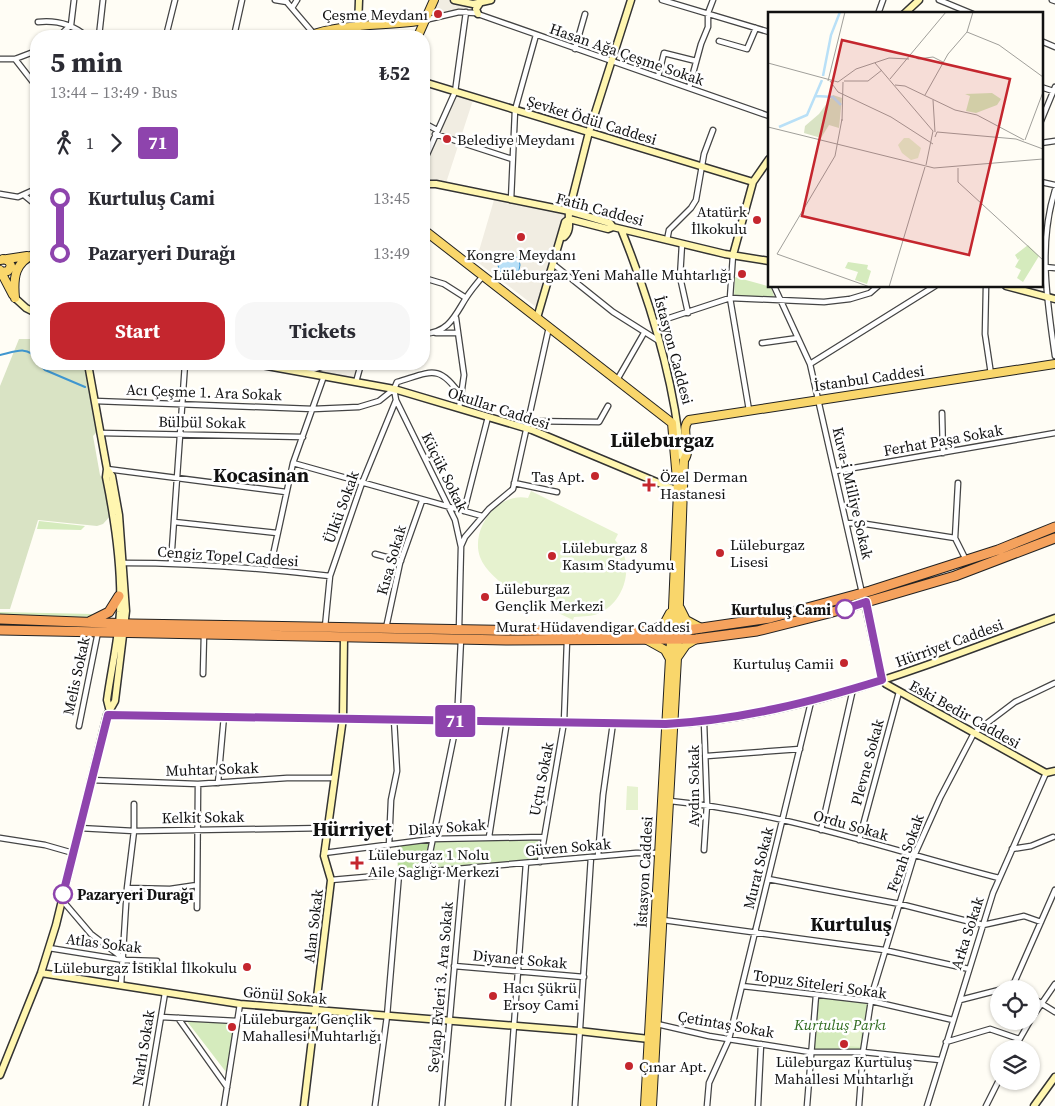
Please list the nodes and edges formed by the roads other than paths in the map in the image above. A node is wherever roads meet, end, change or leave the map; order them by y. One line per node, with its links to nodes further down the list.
1 (74, 0): 29 (street)
2 (103, 0): 34 (street)
3 (175, 0): 35 (street)
4 (242, 0): 36 (street)
5 (275, 0): 17 (street)
6 (297, 0): 19 (street)
7 (359, 0): 30 (street)
8 (434, 0): 27 (main road)
9 (454, 0): 18 (street)
10 (491, 0): 18 (street)
11 (631, 0): 50 (street)
12 (662, 0): 24 (street)
13 (713, 0): 24 (street)
14 (883, 0): 21 (street)
15 (919, 0): 22 (street)
16 (940, 0): 23 (street)
17 (286, 1): 19 (street)
18 (480, 3): 25 (street)
19 (292, 8): 37 (street)
20 (466, 12): 25 (street, Hasan Ağa Çeşme Sokak); 27 (street); 57 (street)
21 (879, 12)
22 (906, 12)
23 (968, 12)
24 (708, 13): 31 (street); 51 (street)
25 (478, 14): 42 (street, Hasan Ağa Çeşme Sokak)
26 (585, 14): 46 (street)
27 (425, 20): 30 (main road); 40 (main road)
28 (38, 22): 29 (street)
29 (72, 25): 32 (street); 33 (street)
30 (358, 27): 38 (main road); 39 (street)
31 (756, 28): 41 (street); 43 (street)
32 (66, 30)
33 (78, 30)
34 (100, 30)
35 (168, 30)
36 (235, 30)
37 (307, 30)
38 (330, 30)
39 (358, 30)
40 (421, 30)
41 (768, 32)
42 (536, 36): 46 (street, Hasan Ağa Çeşme Sokak); 58 (street)
43 (719, 41)
44 (1042, 41): 45 (street)
45 (1055, 47)
46 (575, 49): 50 (street, Hasan Ağa Çeşme Sokak)
47 (30, 53): 48 (street)
48 (15, 59): 49 (street); 53 (street)
49 (0, 60)
50 (611, 61): 52 (street, Hasan Ağa Çeşme Sokak); 64 (street)
51 (696, 61): 52 (street); 55 (street)
52 (658, 77): 55 (street, Hasan Ağa Çeşme Sokak)
53 (30, 78)
54 (430, 84): 57 (street, Şevket Ödül Caddesi)
55 (689, 88): 59 (street, Hasan Ağa Çeşme Sokak)
56 (1054, 89): 60 (street)
57 (455, 92): 58 (street, Şevket Ödül Caddesi); 63 (street)
58 (514, 110): 64 (street, Şevket Ödül Caddesi); 68 (street)
59 (768, 116)
60 (1042, 119)
61 (430, 128): 63 (street)
62 (714, 130): 70 (street)
63 (436, 132): 67 (street); 68 (street)
64 (589, 132): 70 (street, Şevket Ödül Caddesi); 81 (street)
65 (1055, 141): 66 (street)
66 (1042, 143)
67 (430, 146)
68 (512, 159): 80 (street)
69 (768, 161): 71 (street)
70 (703, 166): 71 (street, Şevket Ödül Caddesi); 84 (street)
71 (754, 182): 87 (street)
72 (1042, 182): 74 (street)
73 (430, 184): 80 (street, Fatih Caddesi)
74 (1055, 186)
75 (1055, 190): 89 (street)
76 (30, 192): 78 (street)
77 (0, 194): 78 (street)
78 (24, 196): 79 (street)
79 (30, 200)
80 (511, 201): 81 (street, Fatih Caddesi)
81 (569, 215): 82 (street, Fatih Caddesi); 92 (street)
82 (621, 229): 84 (street, Fatih Caddesi); 113 (street, İstasyon Caddesi)
83 (430, 235): 96 (main road)
84 (667, 240): 85 (street, Fatih Caddesi)
85 (682, 244): 87 (street, Fatih Caddesi); 110 (street)
86 (30, 255): 90 (main road)
87 (733, 255): 91 (street, Fatih Caddesi); 106 (street)
88 (30, 256): 104 (main road)
89 (1043, 258): 93 (street)
90 (1, 259): 95 (main road)
91 (768, 263)
92 (552, 264): 112 (street); 118 (street)
93 (1045, 267): 94 (street); 103 (street)
94 (1055, 268)
95 (1, 271): 104 (main road)
96 (483, 276): 105 (street); 112 (main road)
97 (430, 280): 105 (street)
98 (775, 288): 108 (street, Kuva-i Milliye Sokak)
99 (876, 288): 108 (street)
100 (932, 288): 123 (street)
101 (986, 288): 131 (street)
102 (1013, 288): 103 (street)
103 (1047, 297): 107 (street); 122 (street)
104 (15, 298): 109 (street)
105 (466, 298): 111 (street)
106 (730, 298): 108 (street); 110 (street); 144 (street)
107 (1055, 299)
108 (781, 302): 119 (street, Kuva-i Milliye Sokak)
109 (30, 310)
110 (688, 313): 113 (street)
111 (456, 318): 116 (street); 117 (street)
112 (537, 318): 114 (main road)
113 (654, 323): 120 (street, İstasyon Caddesi)
114 (549, 327): 133 (main road); 147 (street)
115 (430, 333): 116 (street)
116 (434, 333): 117 (street)
117 (457, 333): 136 (street)
118 (644, 333): 120 (street); 133 (street)
119 (798, 338): 121 (street); 123 (street, Kuva-i Milliye Sokak)
120 (659, 341): 149 (street, İstasyon Caddesi)
121 (762, 343)
122 (1055, 356)
123 (810, 364): 138 (street, Kuva-i Milliye Sokak)
124 (1055, 364): 131 (main road, İstanbul Caddesi)
125 (89, 370): 139 (street)
126 (185, 370): 140 (street)
127 (289, 370): 130 (street, Okullar Caddesi)
128 (313, 370): 130 (street)
129 (359, 370): 134 (street)
130 (305, 373): 132 (street, Okullar Caddesi)
131 (992, 374): 138 (main road, İstanbul Caddesi)
132 (324, 376): 134 (street, Okullar Caddesi); 143 (street)
133 (617, 380): 149 (main road)
134 (356, 382): 135 (street, Okullar Caddesi)
135 (394, 389): 136 (street, Acı Çeşme 1. Ara Sokak); 137 (street, Küçük Sokak); 142 (street, Okullar Caddesi); 143 (street, Acı Çeşme 1. Ara Sokak)
136 (461, 396): 142 (street)
137 (396, 400): 161 (street, Ülkü Sokak); 168 (street, Küçük Sokak)
138 (819, 400): 144 (main road, İstanbul Caddesi); 159 (street, Kuva-i Milliye Sokak)
139 (95, 401): 140 (street, Acı Çeşme 1. Ara Sokak); 151 (street)
140 (183, 402): 143 (street, Acı Çeşme 1. Ara Sokak); 153 (street)
141 (608, 406): 147 (street)
142 (459, 408): 146 (street, Okullar Caddesi)
143 (313, 409): 154 (street)
144 (749, 410): 148 (main road, İstanbul Caddesi)
145 (942, 413): 155 (street)
146 (488, 417): 150 (street, Okullar Caddesi); 169 (street)
147 (530, 421): 150 (street)
148 (687, 421): 149 (street, İstanbul Caddesi); 156 (main road)
149 (675, 423): 156 (street, İstasyon Caddesi); 166 (main road)
150 (528, 429): 163 (street); 166 (street, Okullar Caddesi)
151 (100, 432): 153 (street, Bülbül Sokak); 158 (street)
152 (1055, 433): 155 (street, Ferhat Paşa Sokak)
153 (180, 434): 154 (street, Bülbül Sokak); 160 (street)
154 (303, 436): 157 (street)
155 (943, 453): 159 (street, Ferhat Paşa Sokak)
156 (684, 460): 166 (main road, İstasyon Caddesi)
157 (293, 463): 161 (street); 164 (street)
158 (107, 469): 160 (street); 174 (street)
159 (836, 471): 172 (street, Kuva-i Milliye Sokak)
160 (177, 477): 164 (street); 171 (street)
161 (362, 483): 167 (street); 185 (street, Ülkü Sokak)
162 (958, 483): 176 (street)
163 (514, 484): 165 (street); 170 (street)
164 (286, 492): 175 (street)
165 (557, 492)
166 (682, 492): 189 (main road, İstasyon Caddesi)
167 (422, 501): 168 (street); 181 (street, Kısa Sokak)
168 (448, 506): 169 (street); 178 (street, Küçük Sokak)
169 (464, 511): 170 (street)
170 (482, 516): 178 (street)
171 (174, 522): 175 (street); 183 (street)
172 (847, 523): 176 (street); 186 (street, Kuva-i Milliye Sokak)
173 (1055, 527): 180 (highway, Murat Hüdavendigar Caddesi)
174 (119, 528): 182 (street); 187 (street)
175 (277, 533): 184 (street)
176 (955, 538): 180 (street)
177 (1055, 538): 188 (highway, Murat Hüdavendigar Caddesi)
178 (461, 547): 197 (street, Küçük Sokak)
179 (375, 554): 181 (street)
180 (966, 560): 186 (highway, Murat Hüdavendigar Caddesi)
181 (401, 561): 195 (street, Kısa Sokak)
182 (124, 563): 183 (street, Cengiz Topel Caddesi); 194 (street)
183 (171, 563): 184 (street, Cengiz Topel Caddesi)
184 (270, 570): 185 (street, Cengiz Topel Caddesi)
185 (330, 576): 193 (street, Ülkü Sokak)
186 (862, 593): 196 (highway, Murat Hüdavendigar Caddesi)
187 (119, 596): 192 (highway); 194 (street)
188 (866, 602): 205 (highway, Murat Hüdavendigar Caddesi); 209 (street)
189 (676, 607): 196 (main road); 201 (main road, İstasyon Caddesi); 202 (main road)
190 (1055, 618): 209 (street, Hürriyet Caddesi)
191 (0, 620): 192 (highway)
192 (86, 623): 194 (highway)
193 (326, 627): 194 (highway, Murat Hüdavendigar Caddesi); 195 (highway, Murat Hüdavendigar Caddesi)
194 (121, 628): 199 (highway); 200 (highway, Murat Hüdavendigar Caddesi); 214 (street)
195 (386, 628): 197 (highway, Murat Hüdavendigar Caddesi)
196 (701, 628): 201 (highway, Murat Hüdavendigar Caddesi)
197 (459, 629): 202 (highway, Murat Hüdavendigar Caddesi)
198 (0, 630): 199 (highway)
199 (98, 632): 224 (street, Melis Sokak)
200 (204, 634): 203 (highway, Murat Hüdavendigar Caddesi); 208 (street)
201 (674, 635): 202 (highway, Murat Hüdavendigar Caddesi); 205 (highway, Murat Hüdavendigar Caddesi); 207 (main road, İstasyon Caddesi)
202 (646, 636): 206 (highway, Murat Hüdavendigar Caddesi); 207 (main road)
203 (344, 637): 204 (highway, Murat Hüdavendigar Caddesi); 216 (street, Alan Sokak)
204 (461, 639): 206 (highway, Murat Hüdavendigar Caddesi); 218 (street)
205 (696, 639): 207 (main road)
206 (567, 640): 220 (street, Uçtu Sokak)
207 (674, 661): 223 (main road, İstasyon Caddesi)
208 (203, 674)
209 (882, 680): 211 (street, Hürriyet Caddesi); 212 (street, Eski Bedir Caddesi)
210 (1055, 683): 225 (street)
211 (853, 689): 213 (street, Hürriyet Caddesi); 242 (street)
212 (900, 692): 225 (street, Eski Bedir Caddesi); 249 (street, Plevne Sokak)
213 (811, 702): 221 (street, Hürriyet Caddesi); 226 (street, Murat Sokak)
214 (108, 711): 215 (street, Hürriyet Caddesi); 231 (street)
215 (224, 716): 216 (street, Hürriyet Caddesi); 232 (street)
216 (343, 718): 217 (street, Hürriyet Caddesi); 230 (street, Alan Sokak)
217 (394, 719): 218 (street, Hürriyet Caddesi); 250 (street)
218 (457, 721): 219 (street, Hürriyet Caddesi); 248 (street)
219 (507, 721): 220 (street, Hürriyet Caddesi); 245 (street)
220 (564, 722): 222 (street, Hürriyet Caddesi); 244 (street, Uçtu Sokak)
221 (704, 722): 223 (street, Hürriyet Caddesi); 227 (street, Aydın Sokak)
222 (613, 723): 223 (street, Hürriyet Caddesi); 257 (street)
223 (670, 724): 234 (main road, İstasyon Caddesi); 235 (main road, İstasyon Caddesi)
224 (78, 726)
225 (974, 733): 229 (street, Eski Bedir Caddesi); 258 (street, Ferah Sokak)
226 (800, 749): 227 (street); 238 (street, Murat Sokak)
227 (707, 756): 237 (street, Aydın Sokak)
228 (1055, 771): 229 (street)
229 (1046, 773): 251 (street, Arka Sokak)
230 (335, 778): 232 (street, Muhtar Sokak); 240 (street, Alan Sokak)
231 (90, 780): 233 (street, Muhtar Sokak); 239 (street)
232 (218, 783): 233 (street, Muhtar Sokak)
233 (198, 784): 241 (street)
234 (661, 800): 235 (main road); 255 (main road, İstasyon Caddesi)
235 (670, 801): 237 (street, Ordu Sokak); 256 (main road, İstasyon Caddesi)
236 (134, 804): 243 (street)
237 (707, 804): 238 (street, Ordu Sokak); 252 (street, Aydın Sokak)
238 (782, 819): 242 (street, Ordu Sokak); 266 (street, Murat Sokak)
239 (79, 828): 243 (street, Kelkit Sokak); 253 (street)
240 (327, 828): 241 (street, Kelkit Sokak); 254 (street, Alan Sokak)
241 (198, 830): 243 (street, Kelkit Sokak); 268 (street)
242 (820, 830): 249 (street, Ordu Sokak)
243 (134, 831): 269 (street)
244 (543, 836): 245 (street, Dilay Sokak); 260 (street, Uçtu Sokak)
245 (489, 837): 248 (street, Dilay Sokak)
246 (0, 838): 253 (street)
247 (1053, 838): 251 (street)
248 (432, 839): 250 (street, Dilay Sokak); 263 (street)
249 (859, 840): 258 (street, Ordu Sokak)
250 (388, 845): 254 (street, Dilay Sokak)
251 (1012, 849): 265 (street, Arka Sokak)
252 (704, 850)
253 (73, 853): 271 (street)
254 (324, 853): 267 (street, Alan Sokak)
255 (658, 853): 256 (main road); 257 (street, Güven Sokak); 274 (main road, İstasyon Caddesi)
256 (667, 853): 274 (main road, İstasyon Caddesi)
257 (598, 856): 259 (street, Güven Sokak)
258 (914, 856): 265 (street, Ordu Sokak); 272 (street, Ferah Sokak)
259 (591, 857): 260 (street, Güven Sokak); 286 (street)
260 (540, 862): 261 (street, Güven Sokak)
261 (526, 863): 262 (street, Güven Sokak); 284 (street)
262 (462, 870): 263 (street, Güven Sokak); 282 (street, Seylap Evleri 3. Ara Sokak)
263 (426, 872): 264 (street, Güven Sokak)
264 (400, 874): 267 (street, Güven Sokak); 300 (street)
265 (999, 878): 276 (street, Arka Sokak)
266 (768, 879): 272 (street); 277 (street, Murat Sokak)
267 (331, 880): 298 (street, Alan Sokak)
268 (197, 884): 269 (street); 273 (street)
269 (127, 888): 280 (street)
270 (1055, 890): 275 (street)
271 (62, 900): 278 (street); 280 (street)
272 (900, 904): 276 (street); 279 (street, Ferah Sokak)
273 (196, 908)
274 (659, 920): 277 (street); 306 (main road, İstasyon Caddesi); 310 (main road, İstasyon Caddesi)
275 (1041, 922): 276 (street); 287 (street)
276 (983, 925): 283 (street, Arka Sokak)
277 (755, 932): 279 (street); 290 (street, Murat Sokak)
278 (49, 948): 280 (street, Atlas Sokak); 285 (street)
279 (884, 950): 283 (street); 295 (street, Ferah Sokak)
280 (124, 960): 281 (street, Atlas Sokak); 289 (street)
281 (157, 961)
282 (454, 966): 284 (street, Diyanet Sokak); 305 (street, Seylap Evleri 3. Ara Sokak)
283 (969, 969): 294 (street, Arka Sokak)
284 (518, 971): 286 (street, Diyanet Sokak); 307 (street)
285 (41, 973): 289 (street, Gönül Sokak); 318 (street)
286 (584, 977): 309 (street)
287 (1015, 980)
288 (1055, 984): 297 (street)
289 (121, 985): 292 (street, Gönül Sokak)
290 (742, 986): 293 (street, Topuz Siteleri Sokak); 311 (street, Murat Sokak)
291 (990, 992): 294 (street)
292 (164, 994): 296 (street, Gönül Sokak); 301 (street, Narlı Sokak)
293 (816, 995): 295 (street, Topuz Siteleri Sokak); 315 (street)
294 (960, 1000): 303 (street, Arka Sokak)
295 (871, 1001): 303 (street, Topuz Siteleri Sokak); 316 (street, Ferah Sokak)
296 (240, 1004): 298 (street, Gönül Sokak); 304 (street)
297 (1041, 1004): 299 (street)
298 (316, 1010): 300 (street, Gönül Sokak); 324 (street, Alan Sokak)
299 (1055, 1012)
300 (387, 1016): 305 (street, Gönül Sokak); 325 (street)
301 (161, 1017): 302 (street); 322 (street, Narlı Sokak)
302 (178, 1018): 304 (street); 320 (street)
303 (953, 1020): 313 (street, Arka Sokak)
304 (237, 1021): 320 (street)
305 (449, 1021): 307 (street, Gönül Sokak); 326 (street, Seylap Evleri 3. Ara Sokak)
306 (657, 1024): 310 (main road, İstasyon Caddesi); 311 (street, Çetintaş Sokak)
307 (513, 1026): 309 (street, Gönül Sokak); 327 (street)
308 (1024, 1030): 312 (street)
309 (579, 1031): 310 (street, Gönül Sokak); 328 (street)
310 (653, 1039): 329 (main road, İstasyon Caddesi); 330 (main road, İstasyon Caddesi)
311 (729, 1039): 314 (street, Çetintaş Sokak); 331 (street, Murat Sokak)
312 (1019, 1039): 313 (street)
313 (946, 1042): 317 (street, Arka Sokak)
314 (761, 1044): 315 (street, Çetintaş Sokak); 332 (street)
315 (810, 1052): 316 (street, Çetintaş Sokak); 333 (street)
316 (863, 1052): 317 (street, Çetintaş Sokak); 334 (street, Ferah Sokak)
317 (940, 1060): 335 (street, Arka Sokak)
318 (0, 1075)
319 (1055, 1078): 337 (street)
320 (227, 1087): 323 (street)
321 (994, 1090): 336 (street)
322 (146, 1106)
323 (224, 1106)
324 (304, 1106)
325 (375, 1106)
326 (442, 1106)
327 (508, 1106)
328 (575, 1106)
329 (645, 1106)
330 (652, 1106)
331 (707, 1106)
332 (758, 1106)
333 (807, 1106)
334 (859, 1106)
335 (927, 1106)
336 (986, 1106)
337 (1034, 1106)

